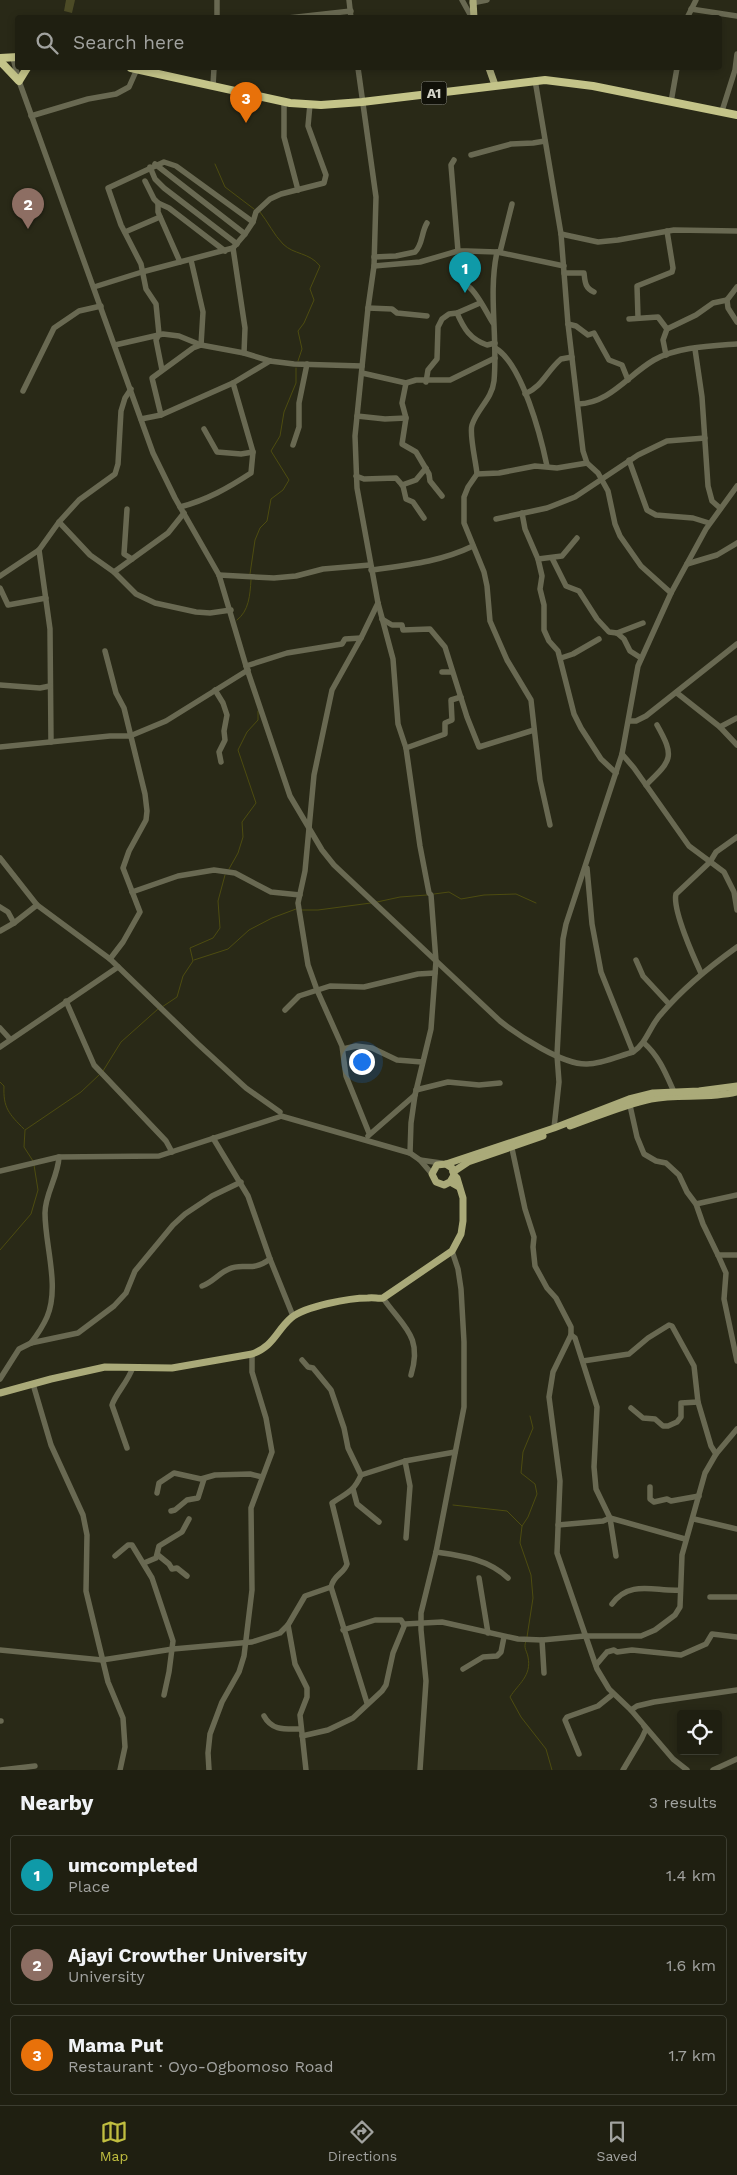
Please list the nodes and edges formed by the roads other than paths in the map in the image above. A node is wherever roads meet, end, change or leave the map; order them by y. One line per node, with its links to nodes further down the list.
1 (217, 0): 9 (street)
2 (349, 0): 8 (street)
3 (462, 0): 11 (street)
4 (487, 0): 6 (street)
5 (696, 0): 7 (street)
6 (473, 1): 12 (main road)
7 (691, 9): 13 (street); 14 (street)
8 (351, 14): 10 (street)
9 (217, 15)
10 (335, 15)
11 (471, 15)
12 (473, 15)
13 (688, 15)
14 (737, 16)
15 (737, 54): 35 (street)
16 (15, 58): 17 (highway)
17 (0, 60): 27 (highway)
18 (17, 70): 27 (street)
19 (20, 70): 27 (street)
20 (25, 70): 27 (highway)
21 (133, 70): 36 (street)
22 (143, 70): 30 (highway, A1)
23 (214, 70): 30 (street)
24 (358, 70): 32 (street)
25 (490, 70): 29 (main road)
26 (677, 70): 33 (street)
27 (18, 78): 36 (street)
28 (535, 80): 29 (highway, A1); 33 (highway, A1); 38 (street)
29 (495, 85): 32 (highway, A1)
30 (213, 86): 31 (highway, A1)
31 (284, 102): 34 (highway, A1); 43 (street)
32 (362, 102): 34 (highway, A1); 58 (street)
33 (671, 102): 35 (highway, A1)
34 (310, 104): 43 (street)
35 (722, 111): 37 (highway, A1)
36 (31, 116): 65 (street)
37 (736, 116)
38 (545, 141): 39 (street); 53 (street)
39 (471, 155)
40 (454, 160): 56 (street)
41 (152, 166): 47 (street); 51 (street); 52 (street); 54 (street)
42 (145, 181): 44 (street)
43 (298, 190): 47 (street)
44 (158, 203): 46 (street); 55 (street)
45 (512, 204): 57 (street)
46 (160, 217): 51 (street); 60 (street)
47 (253, 222): 52 (street)
48 (427, 223): 58 (street)
49 (667, 231): 50 (street); 53 (street); 75 (street)
50 (737, 231)
51 (125, 232): 63 (street)
52 (245, 234): 54 (street)
53 (561, 234): 62 (street)
54 (235, 246): 55 (street); 87 (street)
55 (225, 251): 59 (street)
56 (458, 251): 57 (street); 61 (street)
57 (499, 252): 62 (street); 78 (street)
58 (374, 257): 61 (street)
59 (191, 260): 60 (street); 84 (street)
60 (180, 262): 63 (street)
61 (374, 266): 72 (street)
62 (564, 266): 64 (street)
63 (142, 272): 65 (street); 81 (street)
64 (564, 273): 68 (street); 79 (street)
65 (94, 287): 71 (street)
66 (469, 287): 70 (street)
67 (737, 287): 69 (street)
68 (594, 292)
69 (727, 300): 77 (street); 80 (street)
70 (480, 303): 73 (street); 78 (street)
71 (100, 306): 83 (street); 101 (street)
72 (368, 308): 74 (street); 93 (street)
73 (456, 313): 85 (street); 97 (street)
74 (427, 316)
75 (638, 317): 76 (street); 80 (street)
76 (628, 319)
77 (737, 322)
78 (493, 323): 85 (street)
79 (568, 324): 89 (street); 96 (street)
80 (667, 329): 88 (street)
81 (159, 334): 83 (street); 84 (street); 94 (street)
82 (737, 344): 86 (street)
83 (115, 345): 100 (street)
84 (201, 345): 87 (street); 94 (street)
85 (495, 346): 90 (street); 102 (street)
86 (695, 349): 88 (street); 109 (street)
87 (244, 353): 91 (street)
88 (666, 355): 96 (street)
89 (572, 357): 102 (street); 103 (street)
90 (495, 358): 97 (street); 116 (street)
91 (270, 361): 92 (street); 98 (street)
92 (301, 364): 93 (street); 110 (street)
93 (362, 366): 95 (street)
94 (162, 370): 104 (street)
95 (362, 373): 99 (street); 105 (street)
96 (628, 380): 103 (street)
97 (426, 382): 99 (street)
98 (232, 383): 104 (street); 111 (street)
99 (406, 383): 106 (street)
100 (130, 389): 107 (street); 129 (street)
101 (23, 391)
102 (525, 394): 114 (street)
103 (578, 404): 113 (street)
104 (161, 415): 107 (street)
105 (357, 416): 106 (street); 117 (street)
106 (406, 418): 115 (street)
107 (141, 419): 122 (street)
108 (204, 429): 111 (street)
109 (705, 438): 112 (street); 123 (street)
110 (293, 445)
111 (252, 452): 122 (street)
112 (629, 460): 118 (street); 130 (street)
113 (587, 463): 114 (street); 118 (street)
114 (547, 466): 116 (street)
115 (426, 468): 119 (street); 121 (street)
116 (477, 474): 133 (street)
117 (356, 476): 119 (street); 139 (street)
118 (602, 478): 125 (street); 144 (street)
119 (402, 485): 127 (street)
120 (737, 486): 123 (street)
121 (442, 496)
122 (180, 507): 126 (street)
123 (720, 508): 130 (street)
124 (127, 509): 136 (street)
125 (522, 513): 128 (street); 137 (street)
126 (184, 514): 136 (street); 141 (street)
127 (424, 518)
128 (496, 519)
129 (59, 522): 134 (street); 140 (street)
130 (709, 523): 138 (street)
131 (578, 538): 135 (street)
132 (737, 543): 138 (street)
133 (473, 546): 139 (street); 169 (street)
134 (39, 550): 142 (street); 145 (street)
135 (552, 558): 137 (street); 150 (street)
136 (132, 559): 140 (street)
137 (538, 559): 155 (street)
138 (687, 564): 144 (street)
139 (370, 568): 141 (street); 146 (street)
140 (114, 572): 147 (street)
141 (220, 575): 147 (street)
142 (0, 576)
143 (0, 588): 145 (street)
144 (671, 593): 156 (street)
145 (46, 598): 161 (street)
146 (378, 603): 148 (street); 151 (street)
147 (231, 610): 157 (street)
148 (382, 619): 159 (street); 174 (street)
149 (643, 623): 150 (street)
150 (617, 633): 156 (street)
151 (362, 638): 157 (street); 180 (street)
152 (598, 638): 155 (street)
153 (737, 644): 163 (street)
154 (105, 652): 170 (street)
155 (561, 658): 177 (street)
156 (641, 658): 166 (street)
157 (247, 668): 162 (street); 180 (street)
158 (442, 672): 159 (street)
159 (452, 672): 164 (street)
160 (0, 685): 161 (street)
161 (50, 686): 171 (street)
162 (215, 690): 170 (street); 176 (street)
163 (677, 693): 166 (street); 168 (street)
164 (461, 697): 169 (street); 174 (street)
165 (737, 718): 168 (street)
166 (629, 721): 175 (street)
167 (657, 726): 178 (street)
168 (720, 727): 172 (street)
169 (534, 730): 179 (street)
170 (130, 736): 171 (street); 185 (street)
171 (51, 742): 173 (street)
172 (737, 746)
173 (0, 747)
174 (406, 748): 195 (street)
175 (622, 754): 177 (street); 178 (street)
176 (221, 762)
177 (616, 773): 184 (street)
178 (646, 785): 183 (street)
179 (550, 825)
180 (309, 828): 186 (street); 195 (street)
181 (737, 837): 183 (street)
182 (0, 858): 187 (street)
183 (710, 862): 189 (street); 198 (street)
184 (586, 865): 208 (street); 209 (street)
185 (132, 892): 186 (street); 193 (street)
186 (300, 895): 199 (street)
187 (37, 905): 190 (street); 193 (street)
188 (0, 907): 190 (street)
189 (737, 910)
190 (14, 923): 191 (street)
191 (0, 931)
192 (737, 948): 198 (street)
193 (110, 959): 196 (street)
194 (636, 960): 201 (street)
195 (436, 962): 197 (street); 209 (street)
196 (118, 967): 200 (street); 217 (street)
197 (435, 973): 199 (street); 210 (street)
198 (701, 973): 201 (street)
199 (317, 990): 202 (street); 207 (street)
200 (66, 1001): 204 (street); 224 (street)
201 (669, 1004): 205 (street)
202 (285, 1010)
203 (0, 1028): 204 (street)
204 (10, 1039): 206 (street)
205 (644, 1043): 208 (street); 213 (street)
206 (0, 1047)
207 (343, 1049): 210 (street); 219 (street)
208 (633, 1052): 209 (street)
209 (557, 1055): 218 (street)
210 (422, 1062): 215 (street)
211 (500, 1082): 215 (street)
212 (737, 1086): 213 (main road)
213 (674, 1092): 216 (main road)
214 (737, 1092): 216 (main road)
215 (415, 1093): 219 (street); 225 (street)
216 (630, 1102): 218 (main road); 220 (main road); 236 (street)
217 (279, 1114): 221 (street); 222 (street)
218 (554, 1128): 220 (main road)
219 (369, 1133): 222 (street)
220 (540, 1135): 223 (main road)
221 (213, 1138): 224 (street); 232 (street)
222 (366, 1140): 225 (street)
223 (511, 1145): 228 (main road); 230 (main road); 244 (street)
224 (172, 1152): 226 (street)
225 (410, 1153): 227 (street)
226 (59, 1157): 229 (street); 245 (street)
227 (420, 1160): 228 (street); 231 (street)
228 (443, 1163): 230 (main road); 231 (main road)
229 (0, 1171)
230 (453, 1173): 233 (main road); 234 (main road)
231 (432, 1174): 233 (main road)
232 (241, 1182): 240 (street); 245 (street)
233 (450, 1182): 234 (main road)
234 (459, 1187): 237 (main road)
235 (737, 1195): 236 (street)
236 (696, 1204): 238 (street)
237 (452, 1251): 242 (main road); 259 (street)
238 (718, 1255): 239 (street); 249 (street)
239 (737, 1255)
240 (270, 1259): 241 (street); 243 (street)
241 (202, 1286)
242 (383, 1298): 243 (main road); 251 (street)
243 (293, 1316): 246 (main road)
244 (571, 1335): 248 (street); 274 (street)
245 (31, 1344): 252 (street)
246 (252, 1354): 250 (main road); 263 (street)
247 (302, 1360): 262 (street)
248 (583, 1361): 255 (street); 270 (street)
249 (737, 1361)
250 (133, 1367): 253 (main road); 258 (street)
251 (411, 1375)
252 (0, 1379)
253 (33, 1384): 254 (main road); 303 (street)
254 (0, 1393)
255 (698, 1402): 256 (street); 260 (street)
256 (631, 1408)
257 (737, 1429): 260 (street)
258 (126, 1448)
259 (456, 1452): 261 (street); 278 (street)
260 (716, 1454): 268 (street)
261 (405, 1461): 262 (street); 276 (street)
262 (361, 1475): 266 (street)
263 (262, 1477): 264 (street); 300 (street)
264 (204, 1479): 267 (street); 269 (street)
265 (650, 1487): 268 (street)
266 (354, 1489): 273 (street); 286 (street)
267 (157, 1493)
268 (699, 1496): 271 (street)
269 (171, 1511)
270 (610, 1518): 274 (street); 277 (street); 281 (street)
271 (694, 1519): 275 (street); 277 (street)
272 (189, 1520): 279 (street)
273 (379, 1522)
274 (558, 1525): 297 (street)
275 (737, 1529)
276 (406, 1538)
277 (685, 1539): 287 (street)
278 (436, 1552): 285 (street); 291 (street)
279 (158, 1555): 282 (street); 283 (street)
280 (115, 1556): 282 (street)
281 (616, 1556)
282 (144, 1563): 301 (street)
283 (187, 1576)
284 (479, 1578): 295 (street)
285 (508, 1578)
286 (331, 1587): 292 (street); 294 (street)
287 (680, 1590): 290 (street); 297 (street)
288 (710, 1597): 289 (street)
289 (737, 1597)
290 (612, 1604)
291 (420, 1623): 293 (street); 295 (street); 323 (street)
292 (288, 1625): 300 (street); 314 (street)
293 (404, 1625): 294 (street); 310 (street)
294 (343, 1630): 310 (street)
295 (488, 1633): 296 (street)
296 (504, 1636): 299 (street); 305 (street)
297 (585, 1636): 299 (street); 304 (street)
298 (737, 1637): 304 (street)
299 (542, 1640): 306 (street)
300 (246, 1642): 301 (street); 321 (street)
301 (173, 1649): 303 (street); 309 (street)
302 (0, 1650): 303 (street)
303 (102, 1660): 320 (street)
304 (596, 1665): 308 (street)
305 (463, 1669)
306 (544, 1673)
307 (737, 1690): 311 (street)
308 (613, 1694): 311 (street); 316 (street)
309 (164, 1695)
310 (367, 1703): 315 (street)
311 (630, 1710): 313 (street)
312 (264, 1716): 314 (street)
313 (644, 1724): 324 (street); 325 (street)
314 (301, 1729): 315 (street)
315 (302, 1736): 322 (street)
316 (579, 1754)
317 (737, 1758): 326 (street)
318 (35, 1766): 319 (street)
319 (1, 1770)
320 (120, 1770)
321 (209, 1770)
322 (306, 1770)
323 (420, 1770)
324 (623, 1770)
325 (687, 1770)
326 (713, 1770)

